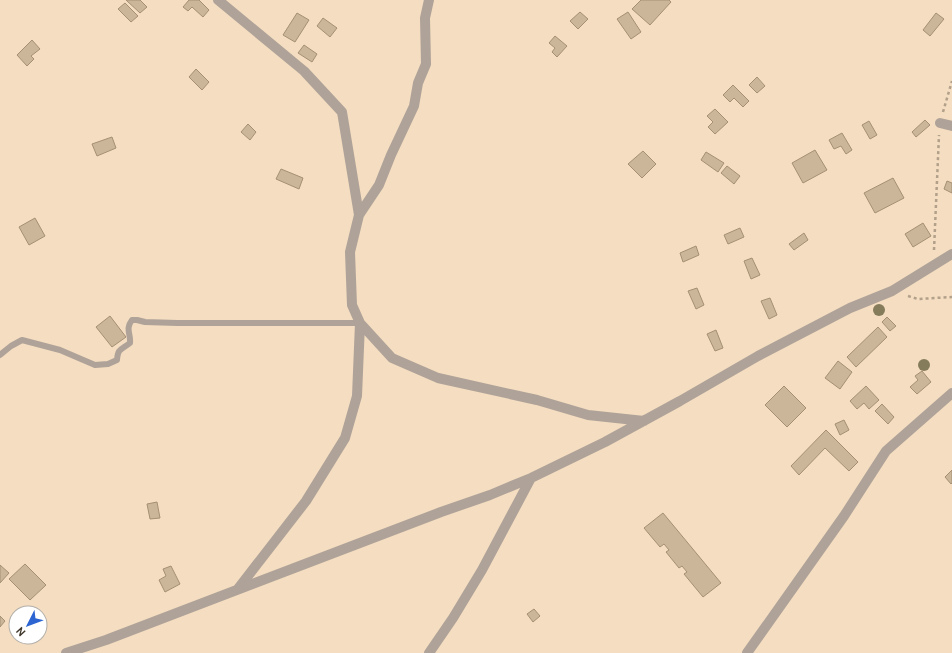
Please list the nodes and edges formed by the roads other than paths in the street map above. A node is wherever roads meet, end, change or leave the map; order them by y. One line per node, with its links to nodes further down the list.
1 (218, 0): 5 (street)
2 (429, 0): 5 (street)
3 (940, 123): 4 (street)
4 (952, 126)
5 (359, 215): 7 (street)
6 (952, 254): 10 (street)
7 (360, 323): 8 (lane); 10 (street); 12 (street)
8 (0, 356)
9 (952, 392): 15 (street)
10 (644, 421): 11 (street)
11 (531, 478): 12 (street); 14 (street)
12 (237, 590): 13 (street)
13 (66, 653)
14 (429, 653)
15 (747, 653)

